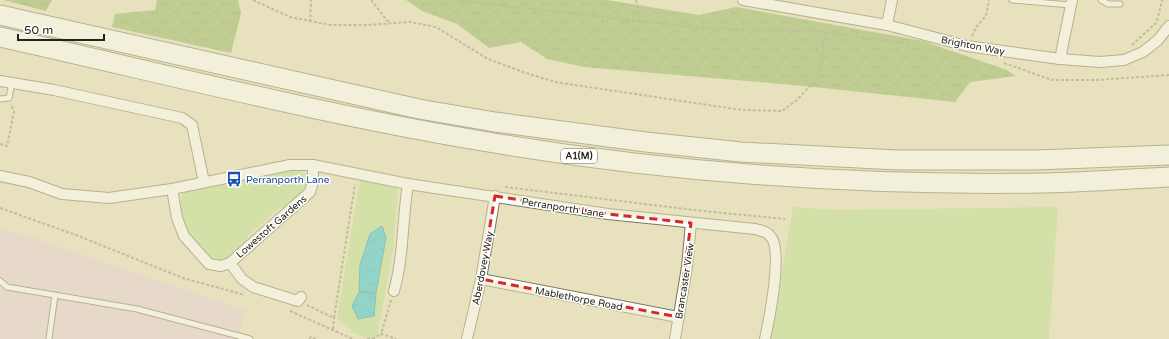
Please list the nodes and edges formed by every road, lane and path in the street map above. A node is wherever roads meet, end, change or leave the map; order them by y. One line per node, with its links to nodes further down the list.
1 (253, 0): 16 (path)
2 (311, 0): 16 (path)
3 (371, 0): 17 (path)
4 (453, 0): 15 (path)
5 (636, 0): 15 (path)
6 (743, 0): 18 (street, Brighton Way)
7 (892, 0): 18 (street)
8 (989, 0): 21 (path)
9 (1012, 0): 12 (lane)
10 (1101, 0): 13 (lane)
11 (1162, 0): 22 (path)
12 (1071, 3): 23 (street)
13 (1120, 4)
14 (0, 15): 29 (highway, A1(M))
15 (642, 20): 17 (path)
16 (310, 22): 17 (path)
17 (390, 24)
18 (887, 25): 21 (street, Brighton Way)
19 (1169, 26): 22 (street, Brighton Way)
20 (0, 37): 33 (highway, A1(M))
21 (967, 46): 23 (street, Brighton Way)
22 (1131, 57): 23 (street, Brighton Way)
23 (1060, 59)
24 (0, 81): 25 (street)
25 (12, 83): 26 (lane); 34 (street)
26 (9, 98): 27 (lane); 28 (path)
27 (0, 99)
28 (0, 144)
29 (1169, 155)
30 (313, 165): 31 (street, Perranporth Lane); 34 (street, Perranporth Lane); 40 (street, Lowestoft Gardens)
31 (357, 173): 35 (street, Perranporth Lane); 49 (path)
32 (0, 176): 36 (street, Perranporth Lane)
33 (1169, 177)
34 (204, 182): 36 (street, Perranporth Lane)
35 (408, 184): 37 (street, Perranporth Lane); 43 (street)
36 (172, 189): 40 (street, Lowestoft Gardens)
37 (496, 196): 39 (street, Perranporth Lane); 41 (street, Aberdovey Way)
38 (0, 208): 45 (path)
39 (692, 223): 48 (street, Brancaster View); 61 (street, Perranporth Lane)
40 (230, 263): 46 (street, Lowestoft Gardens)
41 (480, 279): 48 (street, Mablethorpe Road); 59 (street, Aberdovey Way)
42 (0, 281): 44 (lane)
43 (394, 291): 51 (path)
44 (56, 295): 52 (lane); 53 (lane)
45 (248, 296)
46 (300, 299): 49 (path)
47 (284, 308): 50 (path)
48 (678, 317): 60 (street, Brancaster View)
49 (334, 318): 50 (path)
50 (333, 329): 56 (path)
51 (381, 334): 57 (path); 58 (path)
52 (49, 339)
53 (250, 339)
54 (309, 339): 55 (path)
55 (316, 339)
56 (353, 339)
57 (367, 339)
58 (396, 339)
59 (467, 339)
60 (675, 339)
61 (765, 339)

